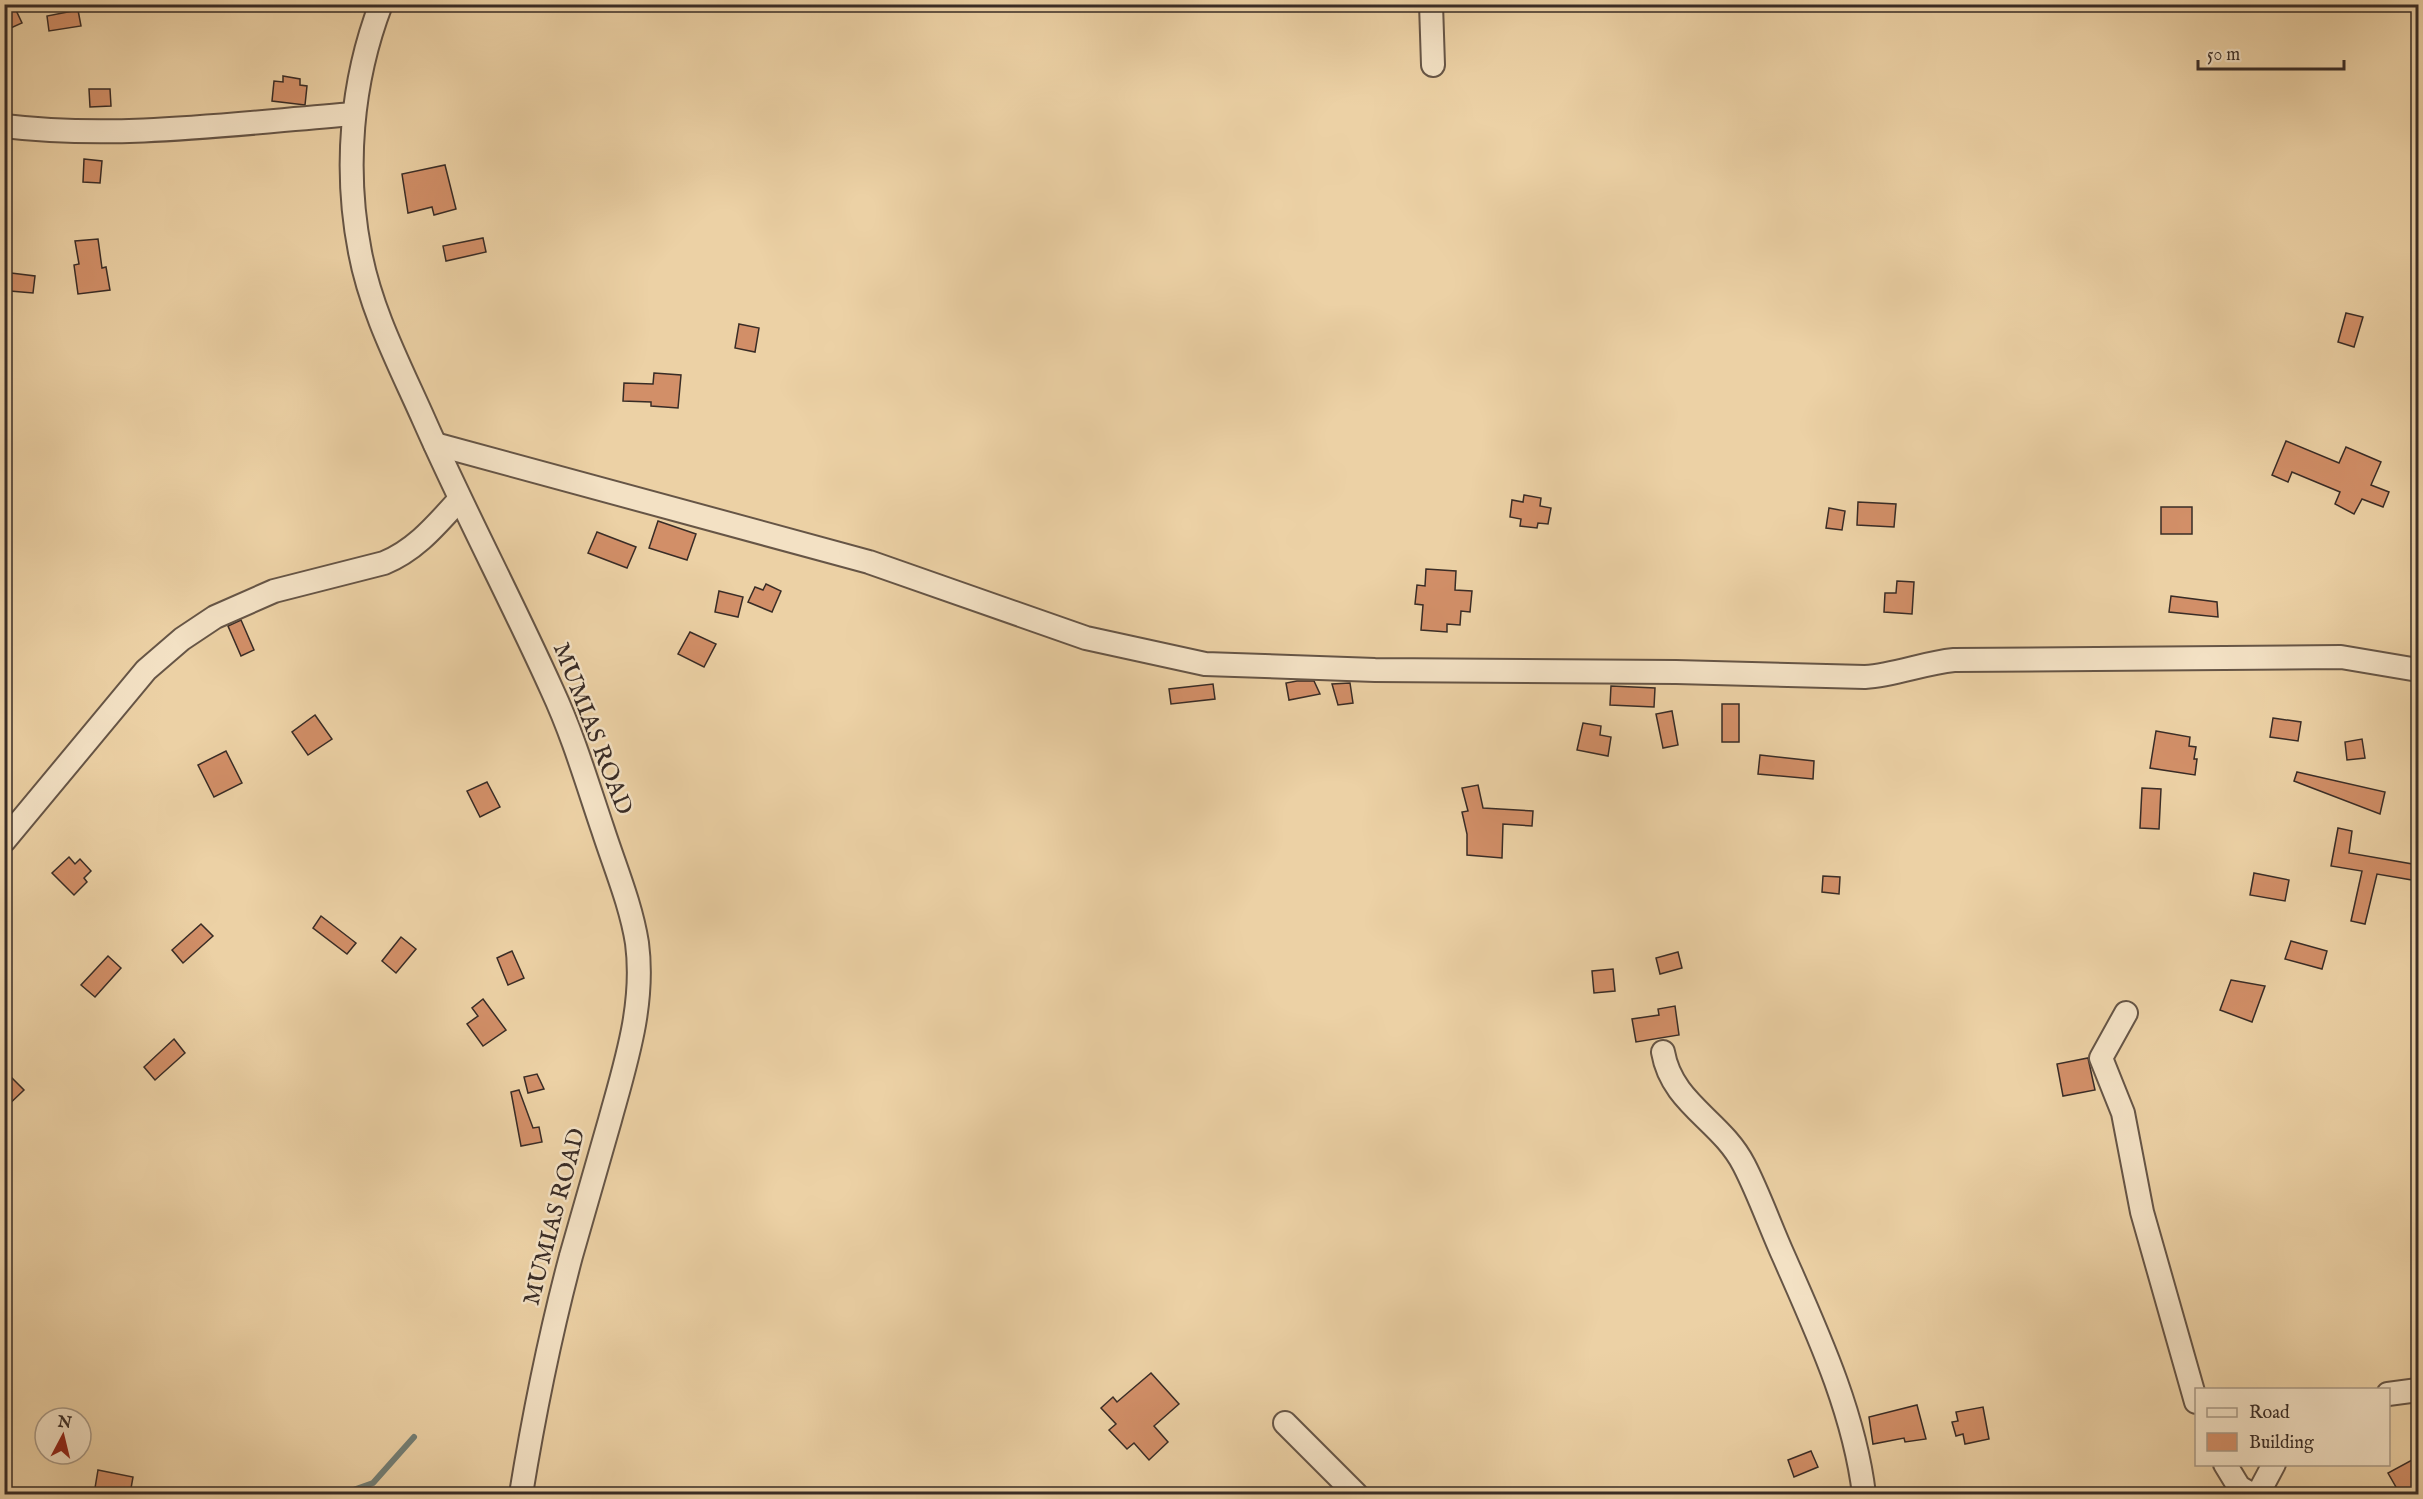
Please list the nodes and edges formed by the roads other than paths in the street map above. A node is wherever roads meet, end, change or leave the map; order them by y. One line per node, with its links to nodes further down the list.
1 (381, 4): 4 (street, MUMIAS ROAD)
2 (1431, 4): 3 (street)
3 (1433, 65)
4 (354, 114): 5 (street); 6 (street, MUMIAS ROAD)
5 (4, 126)
6 (435, 444): 7 (street, MUMIAS ROAD); 8 (street)
7 (459, 500): 9 (street); 18 (street, MUMIAS ROAD)
8 (2418, 670)
9 (4, 841)
10 (2126, 1013): 14 (street)
11 (1663, 1052): 20 (street)
12 (2418, 1390): 13 (street)
13 (2390, 1394)
14 (2195, 1398)
15 (1285, 1423): 19 (street)
16 (2226, 1466): 21 (street)
17 (2273, 1466): 22 (street)
18 (521, 1494)
19 (1356, 1494)
20 (1864, 1494)
21 (2251, 1494)
22 (2258, 1494)

